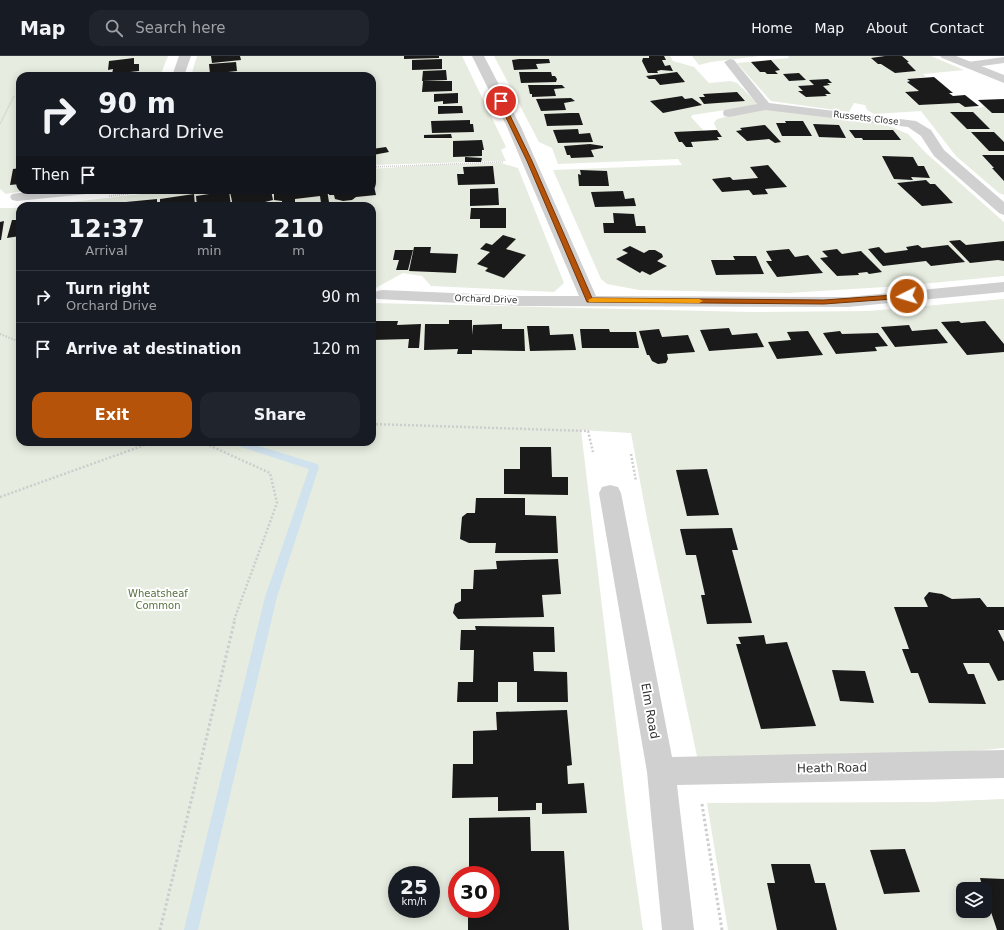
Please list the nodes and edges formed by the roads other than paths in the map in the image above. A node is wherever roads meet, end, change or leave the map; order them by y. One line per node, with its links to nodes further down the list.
1 (185, 56): 7 (street)
2 (478, 56): 16 (street)
3 (946, 56): 6 (street)
4 (1004, 60): 6 (street)
5 (730, 62): 9 (street)
6 (968, 65): 8 (street)
7 (179, 72)
8 (1004, 79)
9 (765, 106): 10 (street, Russetts Close); 13 (street, Russetts Close)
10 (729, 113)
11 (47, 194): 12 (street)
12 (17, 197)
13 (1004, 210)
14 (1004, 287): 16 (street, Orchard Drive)
15 (383, 295): 16 (street, Orchard Drive)
16 (589, 300)
17 (610, 493): 19 (street, Elm Road)
18 (1004, 764): 19 (street, Heath Road)
19 (661, 772): 20 (street, Elm Road)
20 (678, 930)

